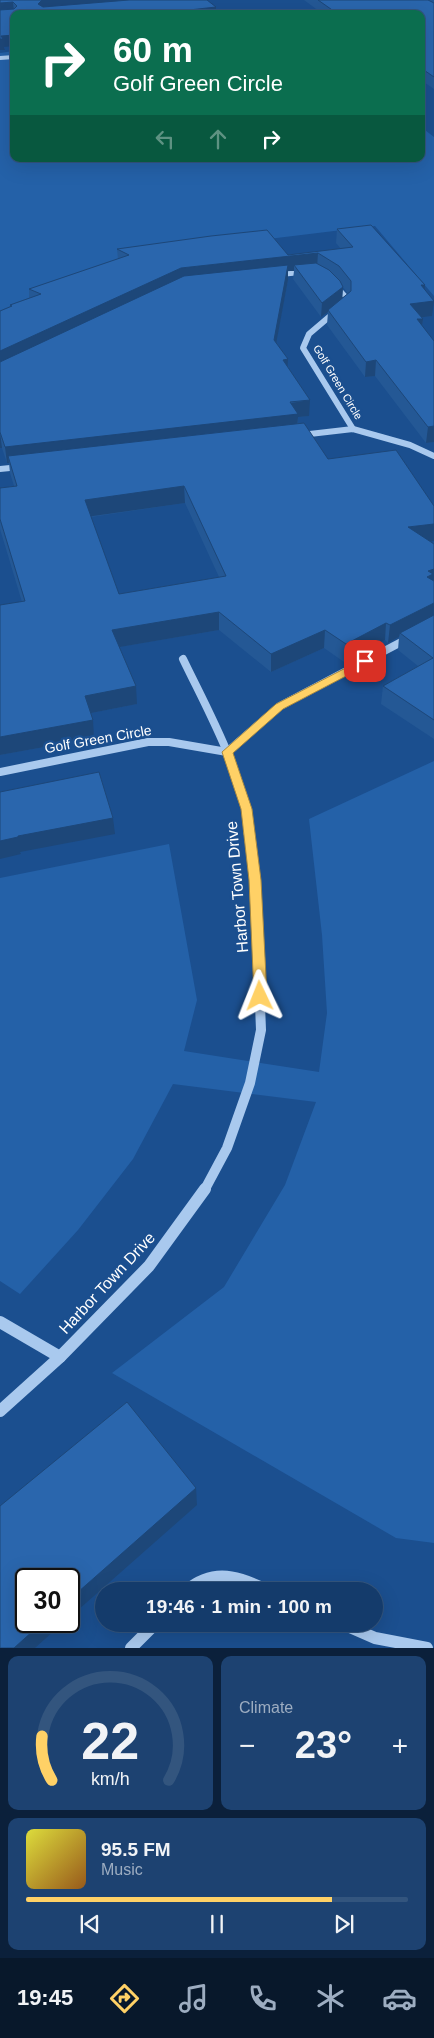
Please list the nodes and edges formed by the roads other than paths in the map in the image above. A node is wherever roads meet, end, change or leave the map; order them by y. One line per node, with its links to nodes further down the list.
1 (316, 272): 2 (street)
2 (264, 276)
3 (333, 283): 4 (street, Golf Green Circle)
4 (353, 430): 5 (street); 6 (street, Golf Green Circle)
5 (294, 436)
6 (434, 456)
7 (30, 466): 8 (street)
8 (0, 469)
9 (417, 634): 11 (street)
10 (183, 658): 11 (street, Harbor Town Drive)
11 (227, 752): 12 (street, Golf Green Circle); 14 (street, Harbor Town Drive)
12 (0, 772)
13 (0, 1322): 14 (street)
14 (60, 1357): 15 (street, Harbor Town Drive)
15 (0, 1411)
16 (195, 1582): 17 (street)
17 (245, 1582)
18 (147, 1632): 20 (street)
19 (361, 1632): 21 (street)
20 (132, 1648)
21 (427, 1648)

